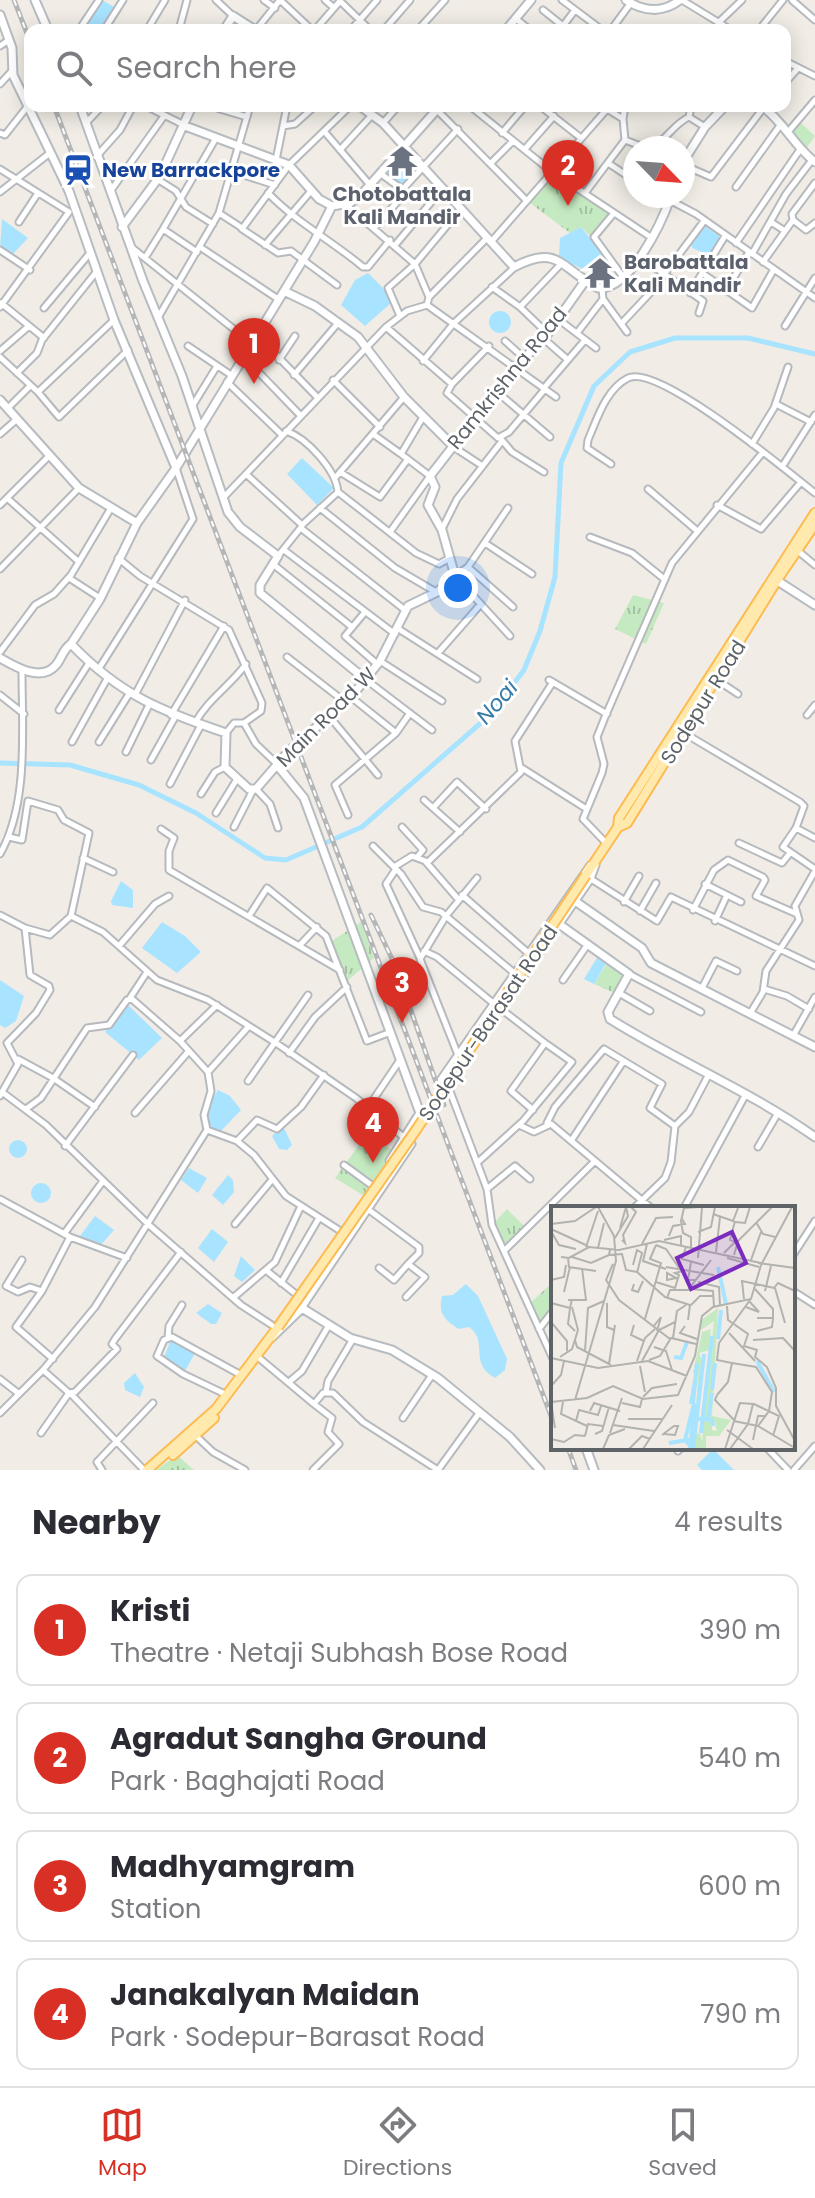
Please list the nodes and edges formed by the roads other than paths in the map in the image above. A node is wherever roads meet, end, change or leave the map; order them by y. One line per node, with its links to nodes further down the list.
1 (35, 0): 31 (street)
2 (99, 0): 32 (street)
3 (123, 0): 33 (street)
4 (165, 0): 34 (street)
5 (187, 0): 35 (street)
6 (216, 0): 26 (street)
7 (264, 0): 21 (street)
8 (280, 0): 21 (street); 39 (street)
9 (325, 0): 22 (street)
10 (340, 0): 22 (street); 29 (street)
11 (377, 0): 29 (street)
12 (410, 0): 43 (street)
13 (445, 0): 44 (street)
14 (531, 0): 27 (street)
15 (562, 0): 24 (street)
16 (681, 0): 20 (street); 30 (street)
17 (742, 0): 30 (street)
18 (783, 0): 51 (street)
19 (792, 0): 28 (street)
20 (628, 2): 50 (street)
21 (275, 8): 38 (street)
22 (334, 8): 40 (street)
23 (543, 10): 47 (street)
24 (575, 10): 48 (street); 49 (street)
25 (0, 15): 52 (street)
26 (233, 16): 36 (street); 37 (street)
27 (515, 18): 45 (street); 46 (street)
28 (815, 20)
29 (360, 21): 41 (street); 42 (street)
30 (718, 23)
31 (45, 24)
32 (83, 24)
33 (108, 24)
34 (150, 24)
35 (181, 24)
36 (228, 24)
37 (246, 24)
38 (260, 24)
39 (307, 24)
40 (319, 24)
41 (357, 24)
42 (363, 24)
43 (389, 24)
44 (423, 24)
45 (510, 24)
46 (522, 24)
47 (560, 24)
48 (567, 24)
49 (594, 24)
50 (615, 24)
51 (764, 24)
52 (9, 40): 53 (street); 56 (street)
53 (0, 46)
54 (791, 64): 55 (street)
55 (798, 68): 57 (street); 58 (street)
56 (12, 71): 59 (street); 60 (street)
57 (791, 76)
58 (815, 76)
59 (0, 84)
60 (24, 100)
61 (815, 100): 102 (street)
62 (24, 110): 104 (street)
63 (30, 112): 117 (street)
64 (82, 112): 95 (street)
65 (96, 112): 95 (street)
66 (130, 112): 118 (street)
67 (157, 112): 88 (street)
68 (190, 112): 97 (street)
69 (230, 112): 91 (street)
70 (248, 112): 91 (street)
71 (286, 112): 98 (street)
72 (308, 112): 98 (street)
73 (344, 112): 101 (street)
74 (368, 112): 89 (street)
75 (393, 112): 94 (street)
76 (435, 112): 113 (street)
77 (442, 112): 100 (street)
78 (477, 112): 103 (street)
79 (520, 112): 103 (street)
80 (550, 112): 90 (street)
81 (601, 112): 108 (street)
82 (612, 112): 93 (street)
83 (624, 112): 93 (street)
84 (690, 112): 92 (street)
85 (719, 112): 99 (street)
86 (759, 112): 125 (street)
87 (769, 112): 96 (street)
88 (162, 115): 97 (street); 138 (street)
89 (372, 115): 94 (street); 115 (street)
90 (554, 116): 108 (street); 114 (street)
91 (247, 117): 112 (street)
92 (689, 117): 99 (street); 106 (street)
93 (623, 119): 105 (street)
94 (383, 123): 113 (street)
95 (85, 124): 118 (street)
96 (781, 124): 102 (street); 135 (street)
97 (185, 126): 107 (street); 132 (street)
98 (283, 126): 119 (street)
99 (705, 127): 111 (street)
100 (458, 129): 121 (street); 124 (street)
101 (324, 131): 115 (street); 123 (street)
102 (788, 132): 116 (street)
103 (502, 133): 109 (street)
104 (1, 135)
105 (625, 136)
106 (665, 136)
107 (216, 138): 112 (street); 145 (street)
108 (581, 138): 127 (street)
109 (513, 141): 114 (street); 121 (street)
110 (623, 143): 122 (street)
111 (695, 143)
112 (239, 147): 119 (street); 128 (street)
113 (405, 147): 124 (street); 130 (street)
114 (525, 149): 127 (street)
115 (340, 150): 134 (street)
116 (799, 151): 120 (street); 172 (street)
117 (51, 152): 131 (street); 152 (street)
118 (96, 157): 138 (street)
119 (276, 160): 123 (street)
120 (813, 161): 159 (street)
121 (491, 163): 146 (street)
122 (608, 163): 129 (street); 144 (street)
123 (289, 165): 133 (street); 140 (street)
124 (423, 166): 136 (street); 139 (street)
125 (695, 168)
126 (0, 169): 131 (street)
127 (551, 171): 144 (street); 146 (street)
128 (234, 172): 133 (street); 153 (street)
129 (623, 173)
130 (381, 174): 134 (street); 139 (street)
131 (17, 179): 141 (street); 142 (street)
132 (157, 179): 145 (street); 162 (street)
133 (275, 185): 143 (street)
134 (371, 185): 147 (street)
135 (736, 187)
136 (443, 188): 151 (street); 171 (street)
137 (814, 188): 156 (street)
138 (112, 189): 162 (street)
139 (403, 189): 163 (street)
140 (311, 191): 148 (street); 155 (street)
141 (0, 192)
142 (38, 193): 152 (street); 158 (street)
143 (268, 193): 155 (street); 165 (street)
144 (585, 193): 154 (street)
145 (181, 199): 161 (street); 164 (street)
146 (526, 200): 170 (street)
147 (345, 204): 148 (street); 163 (street)
148 (332, 206): 167 (street)
149 (663, 208): 169 (street)
150 (687, 208): 157 (street)
151 (460, 210): 170 (street); 183 (street)
152 (72, 211): 177 (street); 187 (street)
153 (219, 213): 161 (street); 165 (street)
154 (614, 213): 169 (street); 191 (street)
155 (290, 215): 167 (street); 173 (street)
156 (793, 220): 160 (street); 166 (street)
157 (704, 221): 168 (street); 190 (street)
158 (19, 222)
159 (771, 222): 166 (street); 178 (street)
160 (815, 223)
161 (213, 224): 176 (street)
162 (122, 227): 174 (street)
163 (375, 227): 171 (street)
164 (163, 229): 176 (street); 180 (street)
165 (242, 229): 173 (street)
166 (785, 231): 182 (street)
167 (318, 235): 171 (street); 181 (street)
168 (725, 236): 172 (street); 189 (street)
169 (652, 238): 179 (street)
170 (489, 240): 185 (street); 202 (street)
171 (393, 242): 183 (street)
172 (736, 243): 178 (street)
173 (265, 245): 181 (street)
174 (131, 246): 180 (street); 211 (street)
175 (0, 250): 187 (street)
176 (198, 250): 194 (street); 204 (street)
177 (90, 253): 188 (street); 209 (street)
178 (750, 253): 182 (street); 198 (street)
179 (640, 257): 190 (street); 191 (street)
180 (145, 258): 194 (street)
181 (303, 259): 195 (street); 199 (street)
182 (763, 262): 186 (street)
183 (415, 264): 202 (street); 212 (street)
184 (561, 264): 185 (street); 193 (street); 208 (street)
185 (516, 267): 196 (street)
186 (774, 269): 198 (street); 200 (street)
187 (30, 270): 206 (street)
188 (98, 271): 214 (street); 226 (street)
189 (702, 273): 198 (street); 201 (street)
190 (662, 275): 201 (street); 217 (street)
191 (623, 277): 197 (street)
192 (815, 278): 200 (street)
193 (585, 281): 197 (street); 213 (street, Ramkrishna Road)
194 (176, 285): 211 (street); 229 (street)
195 (337, 285)
196 (492, 287): 208 (street); 216 (street)
197 (602, 289): 205 (street)
198 (727, 289)
199 (284, 291): 204 (street); 215 (street)
200 (805, 291): 203 (street); 219 (street)
201 (690, 293): 210 (street)
202 (429, 297): 207 (street)
203 (815, 298)
204 (278, 299): 222 (street)
205 (603, 299): 217 (street); 223 (street)
206 (1, 304): 218 (street)
207 (427, 305): 212 (street); 216 (street)
208 (520, 307): 225 (street)
209 (44, 308)
210 (699, 313)
211 (159, 316): 258 (street)
212 (400, 316): 220 (street)
213 (558, 319): 223 (street); 225 (street, Ramkrishna Road)
214 (114, 320): 234 (street); 252 (street)
215 (339, 322): 232 (street); 245 (street)
216 (454, 323): 231 (street); 240 (street)
217 (621, 324): 221 (street)
218 (29, 326): 226 (street); 235 (street)
219 (785, 326)
220 (386, 327): 232 (street); 240 (street)
221 (627, 332)
222 (256, 333): 229 (street); 238 (street)
223 (577, 333): 227 (street)
224 (295, 336): 238 (street)
225 (546, 336): 237 (street, Ramkrishna Road); 239 (street)
226 (44, 338): 244 (street)
227 (585, 340): 233 (street); 239 (street)
228 (505, 341): 237 (street)
229 (250, 342): 236 (street)
230 (188, 346): 241 (street)
231 (489, 346): 242 (street); 248 (street)
232 (367, 347): 247 (street); 254 (street)
233 (596, 348)
234 (128, 350): 252 (street); 283 (street)
235 (0, 354): 244 (street)
236 (242, 355): 246 (street); 260 (street)
237 (524, 358): 242 (street, Ramkrishna Road)
238 (279, 360): 245 (street)
239 (568, 360): 250 (street)
240 (423, 361): 248 (street)
241 (217, 366): 246 (street); 258 (street)
242 (515, 367): 250 (street); 251 (street, Ramkrishna Road)
243 (788, 367): 257 (street)
244 (17, 373): 249 (street)
245 (294, 375): 253 (street)
246 (229, 378): 267 (street); 269 (street)
247 (333, 380): 253 (street); 268 (street)
248 (452, 384): 264 (street)
249 (30, 386): 252 (street); 259 (street)
250 (544, 389): 255 (street); 262 (street)
251 (496, 391): 262 (street); 264 (street, Ramkrishna Road)
252 (38, 392)
253 (317, 397): 260 (street)
254 (404, 397): 263 (street); 268 (street)
255 (556, 397)
256 (0, 400): 259 (street)
257 (776, 404): 266 (street); 274 (street)
258 (193, 405): 267 (street)
259 (7, 409): 265 (street)
260 (300, 415): 269 (street)
261 (815, 415): 266 (street)
262 (524, 416): 272 (street); 273 (street)
263 (423, 417): 275 (street); 277 (street)
264 (474, 417): 273 (street); 275 (street, Ramkrishna Road)
265 (16, 420): 270 (street); 278 (street)
266 (811, 422): 282 (street)
267 (200, 426): 283 (street); 294 (street)
268 (380, 427): 271 (street)
269 (284, 433): 286 (street); 288 (street)
270 (0, 434)
271 (373, 434): 277 (street); 284 (street)
272 (550, 437)
273 (502, 439): 281 (street); 285 (street)
274 (752, 444): 276 (street); 280 (street)
275 (452, 445): 281 (street); 287 (street, Ramkrishna Road)
276 (763, 452): 282 (street); 297 (street)
277 (401, 454): 279 (street)
278 (49, 456): 290 (street); 295 (street)
279 (408, 459): 284 (street); 287 (street)
280 (611, 464)
281 (481, 465): 306 (street)
282 (782, 467): 289 (street)
283 (176, 468): 302 (street); 324 (street)
284 (340, 472): 288 (street)
285 (544, 472)
286 (246, 474): 294 (street); 305 (street)
287 (430, 476): 306 (street); 308 (street)
288 (335, 478): 292 (street)
289 (801, 482): 293 (street); 297 (street)
290 (79, 488): 298 (street); 304 (street)
291 (648, 489): 307 (street)
292 (338, 492): 299 (street); 308 (street)
293 (815, 493)
294 (224, 497): 312 (street)
295 (7, 498): 296 (street); 304 (street)
296 (0, 505)
297 (717, 505): 307 (street)
298 (111, 508): 302 (street); 315 (street)
299 (320, 508): 305 (street); 325 (street)
300 (508, 508): 310 (street)
301 (815, 513): 323 (main road)
302 (137, 523): 313 (street)
303 (815, 524): 311 (main road, Sodepur Road)
304 (38, 527): 315 (street); 318 (street)
305 (302, 527): 312 (street); 331 (street)
306 (442, 530): 314 (street)
307 (696, 530): 322 (street)
308 (390, 532): 314 (street)
309 (590, 537): 322 (street)
310 (485, 543): 317 (street); 319 (street)
311 (797, 551): 316 (street); 323 (main road, Sodepur Road)
312 (279, 557): 332 (street); 334 (street); 347 (street)
313 (118, 558): 324 (street); 326 (street)
314 (450, 558): 320 (street)
315 (79, 562): 321 (street)
316 (815, 565)
317 (468, 567): 320 (street); 330 (street)
318 (1, 568)
319 (532, 574)
320 (455, 576): 325 (street); 328 (street)
321 (69, 578): 326 (street); 339 (street)
322 (663, 578): 360 (street)
323 (774, 578): 329 (street); 349 (main road, Sodepur Road); 391 (main road)
324 (152, 583): 327 (street); 345 (street)
325 (437, 592): 331 (street)
326 (100, 598): 337 (street)
327 (185, 600): 333 (street); 352 (street)
328 (480, 605): 336 (street); 338 (street)
329 (815, 605)
330 (513, 607)
331 (405, 610): 335 (street, Main Road W)
332 (365, 612): 334 (street); 335 (street)
333 (224, 626): 343 (street); 362 (street)
334 (352, 627): 342 (street)
335 (396, 631): 338 (street); 342 (street, Main Road W)
336 (510, 636)
337 (71, 644): 341 (street); 344 (street)
338 (438, 653): 348 (street)
339 (0, 655): 344 (street)
340 (287, 657): 353 (street)
341 (89, 663): 345 (street); 357 (street)
342 (379, 663): 347 (street, Main Road W); 354 (street)
343 (246, 664): 364 (street); 365 (street)
344 (22, 671): 359 (street)
345 (97, 671): 346 (street)
346 (107, 679): 352 (street); 370 (street)
347 (365, 679): 353 (street, Main Road W); 358 (street)
348 (477, 679)
349 (717, 680): 350 (street); 369 (main road, Sodepur Road)
350 (738, 694)
351 (0, 696): 359 (street)
352 (131, 696): 355 (street); 371 (street)
353 (348, 700): 363 (street, Main Road W); 368 (street)
354 (442, 701)
355 (149, 705): 362 (street); 372 (street)
356 (815, 705): 361 (street)
357 (59, 710)
358 (410, 713): 366 (street); 368 (street)
359 (24, 714): 396 (street)
360 (607, 714): 377 (street); 385 (street)
361 (807, 715)
362 (173, 716): 365 (street); 373 (street)
363 (328, 716): 374 (street); 375 (street, Main Road W)
364 (244, 723): 367 (street); 375 (street)
365 (198, 724): 367 (street); 380 (street)
366 (432, 730)
367 (226, 733): 376 (street)
368 (396, 733): 374 (street)
369 (684, 733): 391 (main road, Sodepur Road); 393 (street)
370 (72, 742)
371 (99, 742)
372 (126, 752)
373 (151, 760)
374 (366, 761): 378 (street); 388 (street)
375 (277, 765): 381 (street, Main Road W); 463 (street)
376 (225, 767): 379 (street); 382 (street)
377 (522, 768): 385 (street); 386 (street)
378 (378, 775)
379 (237, 779): 381 (street); 387 (street)
380 (170, 784)
381 (255, 790): 389 (street); 392 (street)
382 (201, 794)
383 (424, 800): 384 (street)
384 (433, 808): 386 (street); 395 (street)
385 (585, 808): 399 (street)
386 (486, 809): 395 (street)
387 (216, 813)
388 (348, 815)
389 (234, 827)
390 (402, 827): 403 (street)
391 (618, 827): 399 (main road, Sodepur Road)
392 (278, 828)
393 (796, 828): 397 (street); 401 (street)
394 (161, 829): 428 (street)
395 (460, 832): 406 (street)
396 (9, 837): 402 (street); 404 (street)
397 (815, 838)
398 (739, 843): 401 (street)
399 (607, 844): 405 (main road, Sodepur Road)
400 (373, 846): 407 (street)
401 (790, 853): 408 (street)
402 (0, 854)
403 (417, 856): 406 (street); 407 (street)
404 (83, 858): 409 (street); 427 (street)
405 (598, 858): 411 (main road, Sodepur Road); 439 (street)
406 (426, 862): 419 (street)
407 (395, 868): 429 (street); 440 (street)
408 (815, 870): 413 (street)
409 (113, 872)
410 (639, 876): 421 (street)
411 (589, 877): 420 (street); 421 (street); 542 (main road, Sodepur-Barasat Road, bridge)
412 (477, 878): 419 (street)
413 (808, 882): 416 (street); 425 (street)
414 (656, 883): 424 (street)
415 (705, 884): 417 (street); 423 (street); 425 (street)
416 (815, 885)
417 (727, 895): 422 (street); 430 (street)
418 (169, 896): 435 (street)
419 (460, 897): 429 (street); 439 (street)
420 (575, 901): 431 (street); 449 (street)
421 (624, 902): 424 (street)
422 (741, 902)
423 (693, 910): 424 (street); 430 (street)
424 (640, 911)
425 (797, 914): 437 (street)
426 (0, 915): 433 (street)
427 (71, 916): 433 (street); 435 (street)
428 (249, 916): 432 (street); 436 (street)
429 (446, 916): 438 (street); 445 (street)
430 (715, 921): 437 (street)
431 (559, 924): 434 (street); 457 (street)
432 (317, 927): 436 (street); 442 (street)
433 (25, 928): 473 (street)
434 (588, 944): 446 (street); 447 (street)
435 (119, 946): 444 (street)
436 (299, 946): 442 (street)
437 (781, 950): 441 (street); 450 (street)
438 (424, 951): 440 (street); 455 (street)
439 (527, 952): 445 (street)
440 (420, 959): 472 (street)
441 (815, 966)
442 (340, 970): 448 (street)
443 (737, 971): 449 (street)
444 (147, 972): 454 (street); 456 (street)
445 (513, 972): 455 (street)
446 (629, 974): 451 (street); 460 (street)
447 (563, 980)
448 (347, 987): 463 (street); 470 (street)
449 (702, 988): 461 (street)
450 (764, 989): 458 (street); 461 (street)
451 (619, 993): 459 (street); 477 (street)
452 (308, 995): 466 (street)
453 (815, 997): 458 (street)
454 (129, 999): 465 (street); 479 (street)
455 (493, 1004): 472 (street)
456 (217, 1005): 462 (street); 465 (street)
457 (501, 1009): 467 (street); 481 (street)
458 (809, 1009): 464 (street)
459 (650, 1011)
460 (701, 1012)
461 (751, 1012): 464 (street)
462 (249, 1026): 466 (street); 476 (street)
463 (392, 1032): 474 (street)
464 (792, 1037): 468 (street)
465 (180, 1041): 469 (street)
466 (276, 1043): 470 (street); 480 (street)
467 (545, 1043): 487 (street); 487 (street)
468 (815, 1047)
469 (188, 1052): 476 (street); 488 (street)
470 (289, 1053): 478 (street)
471 (133, 1055): 484 (street)
472 (458, 1055): 481 (street)
473 (18, 1059): 479 (street); 482 (street)
474 (401, 1060): 486 (street); 495 (street)
475 (623, 1062): 490 (street); 492 (street); 497 (street)
476 (208, 1072): 493 (street)
477 (709, 1074): 483 (street); 492 (street)
478 (324, 1075): 486 (street); 496 (street)
479 (53, 1078): 484 (street); 485 (street)
480 (248, 1081)
481 (448, 1086): 501 (street)
482 (1, 1094): 485 (street)
483 (746, 1094): 489 (street); 514 (street)
484 (95, 1107): 498 (street)
485 (26, 1109): 498 (street)
486 (367, 1109): 495 (street)
487 (533, 1110): 491 (street)
488 (135, 1113)
489 (778, 1113): 494 (street); 499 (street)
490 (547, 1123): 491 (street); 497 (street)
491 (518, 1125): 501 (street)
492 (675, 1126): 509 (street)
493 (207, 1130): 496 (street); 520 (street)
494 (815, 1137)
495 (404, 1138): 506 (street); 516 (street)
496 (237, 1141): 505 (street)
497 (571, 1141): 500 (street)
498 (65, 1146): 504 (street)
499 (758, 1147)
500 (595, 1161): 509 (street); 511 (street)
501 (477, 1163): 507 (street)
502 (344, 1165): 506 (street)
503 (530, 1179): 507 (street)
504 (103, 1181): 520 (street); 522 (street)
505 (271, 1181): 510 (street); 519 (street)
506 (374, 1187): 521 (street)
507 (487, 1189): 523 (street)
508 (0, 1200): 522 (street)
509 (641, 1200): 512 (street); 513 (street)
510 (301, 1206): 517 (street); 530 (street)
511 (553, 1206)
512 (636, 1206)
513 (648, 1206)
514 (685, 1206)
515 (551, 1208): 523 (street)
516 (369, 1210): 528 (street); 539 (street)
517 (319, 1218): 521 (street); 531 (street)
518 (815, 1221): 525 (street)
519 (235, 1224)
520 (149, 1225): 524 (street); 526 (street)
521 (342, 1232): 534 (street)
522 (67, 1235): 526 (street); 532 (street)
523 (504, 1251): 543 (street)
524 (181, 1252): 535 (street); 557 (street)
525 (795, 1252)
526 (127, 1258): 549 (street)
527 (22, 1260): 532 (street)
528 (408, 1264): 529 (street); 536 (street)
529 (379, 1268)
530 (267, 1271): 531 (street); 535 (street)
531 (281, 1283): 534 (street)
532 (42, 1291): 549 (street)
533 (795, 1292): 538 (street)
534 (297, 1295): 542 (street)
535 (234, 1297): 542 (street)
536 (406, 1297)
537 (182, 1305): 544 (street)
538 (815, 1305)
539 (302, 1308): 541 (street); 546 (street)
540 (551, 1314): 543 (street)
541 (329, 1325): 545 (street); 554 (street)
542 (276, 1327): 546 (main road, Sodepur-Barasat Road)
543 (539, 1329): 547 (street)
544 (168, 1338): 551 (street); 558 (street)
545 (353, 1339): 552 (street); 555 (street)
546 (268, 1340): 548 (main road); 551 (main road)
547 (551, 1355)
548 (259, 1358): 554 (street); 565 (main road)
549 (53, 1359): 550 (street)
550 (43, 1370): 556 (street); 557 (street)
551 (241, 1375): 558 (main road)
552 (432, 1375): 561 (street); 563 (street)
553 (0, 1379): 556 (street)
554 (289, 1382): 560 (street)
555 (326, 1392): 560 (street); 575 (street)
556 (18, 1393): 562 (street)
557 (70, 1393): 564 (street); 566 (street)
558 (227, 1395): 571 (main road)
559 (153, 1403): 566 (street)
560 (314, 1404): 574 (street)
561 (481, 1411): 575 (street); 576 (street)
562 (0, 1413)
563 (403, 1418)
564 (41, 1433)
565 (196, 1436): 572 (main road); 573 (street)
566 (117, 1441): 570 (street); 571 (street)
567 (815, 1446): 578 (street)
568 (587, 1450): 577 (street)
569 (769, 1450): 578 (street)
570 (102, 1470)
571 (145, 1470)
572 (155, 1470)
573 (245, 1470)
574 (313, 1470)
575 (438, 1470)
576 (540, 1470)
577 (594, 1470)
578 (791, 1470)

